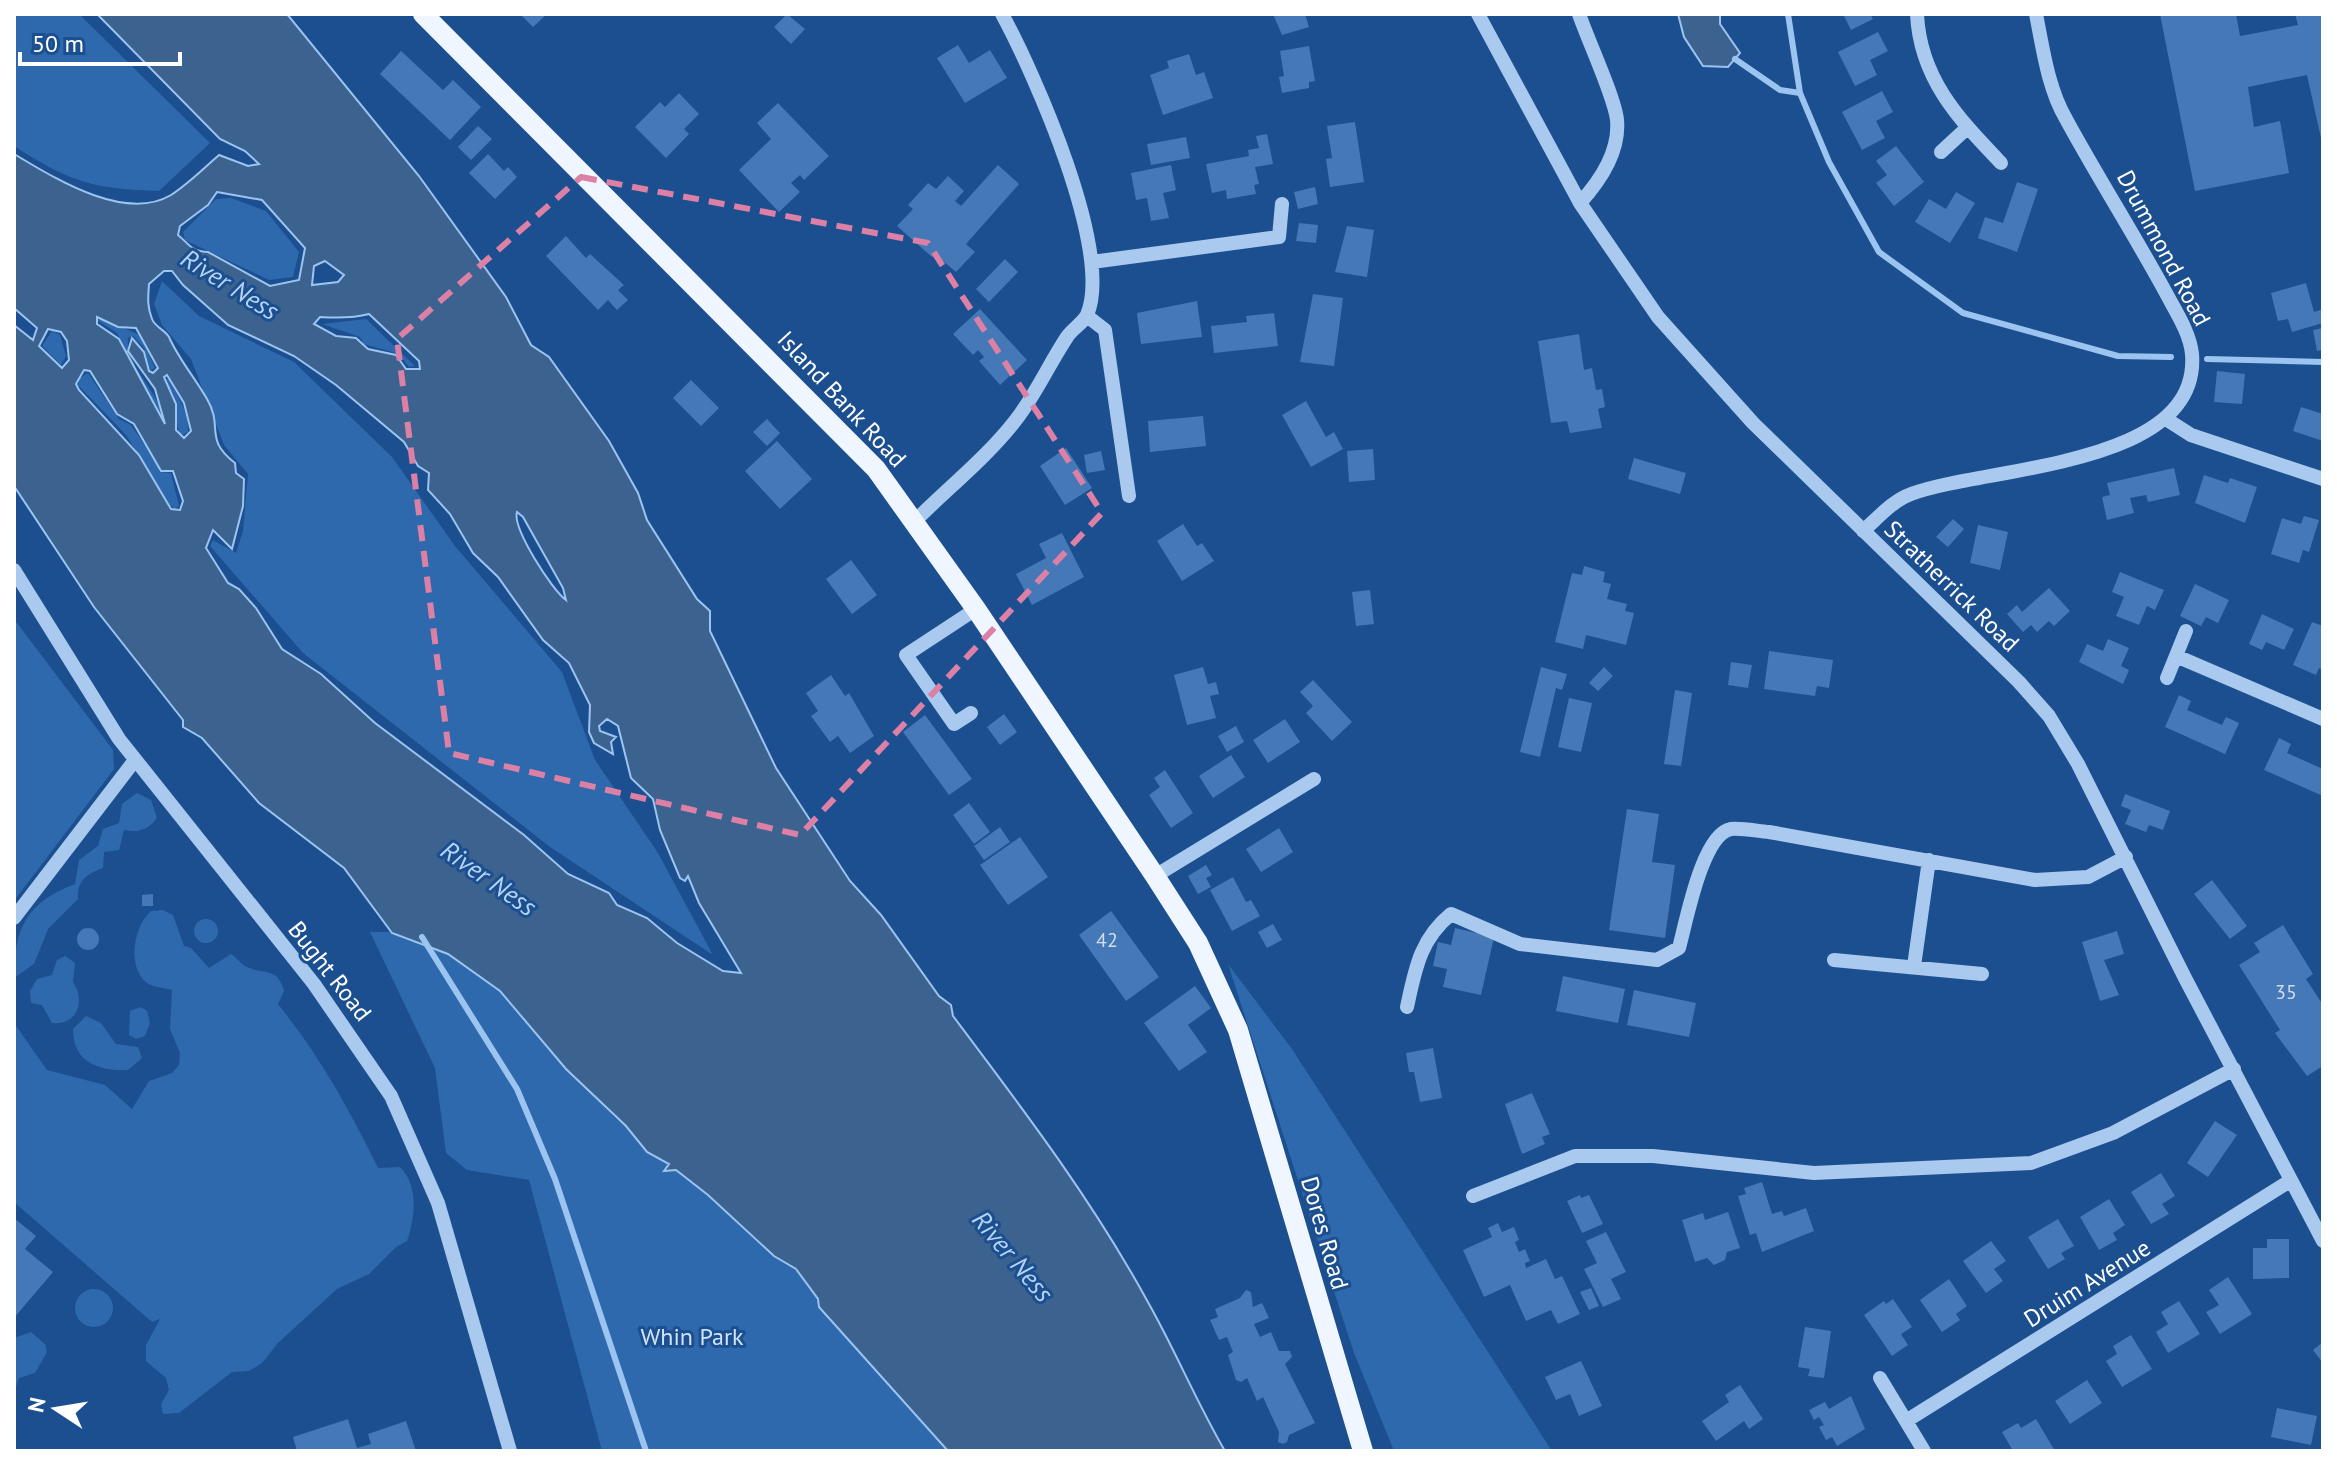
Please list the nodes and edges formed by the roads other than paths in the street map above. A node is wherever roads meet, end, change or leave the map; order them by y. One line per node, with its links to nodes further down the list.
1 (423, 14): 17 (main road, Island Bank Road)
2 (1002, 14): 12 (street)
3 (1478, 14): 10 (street, Stratherrick Road)
4 (1579, 14): 10 (street)
5 (1917, 14): 7 (street)
6 (2036, 14): 14 (street, Drummond Road)
7 (1967, 128): 8 (street); 9 (street)
8 (1941, 152)
9 (2001, 163)
10 (1580, 203): 18 (street, Stratherrick Road)
11 (1282, 204): 12 (street)
12 (1092, 262): 13 (street)
13 (1087, 316): 16 (street); 17 (street)
14 (2166, 419): 15 (street); 18 (street, Drummond Road)
15 (2323, 479)
16 (1129, 496)
17 (916, 520): 20 (main road, Island Bank Road)
18 (1863, 531): 28 (street, Stratherrick Road)
19 (14, 570): 26 (street, Bught Road)
20 (976, 609): 24 (street); 30 (main road, Island Bank Road)
21 (2186, 631): 22 (street)
22 (2176, 656): 23 (street); 25 (street)
23 (2167, 678)
24 (971, 713)
25 (2323, 719)
26 (135, 760): 31 (street); 43 (street, Bught Road)
27 (1314, 779): 30 (street)
28 (2126, 857): 29 (street); 37 (street, Stratherrick Road)
29 (1929, 860): 33 (street); 35 (street)
30 (1155, 876): 36 (main road, Island Bank Road)
31 (14, 918)
32 (1834, 960): 33 (street)
33 (1914, 966): 34 (street)
34 (1982, 974)
35 (1407, 1007)
36 (1238, 1030): 44 (main road, Dores Road)
37 (2234, 1069): 38 (street, Stratherrick Road); 39 (street)
38 (2290, 1181): 40 (street, Stratherrick Road); 42 (street, Druim Avenue)
39 (1473, 1196)
40 (2323, 1241)
41 (1880, 1378): 42 (street)
42 (1906, 1421): 45 (street)
43 (510, 1451)
44 (1363, 1451)
45 (1924, 1451)

